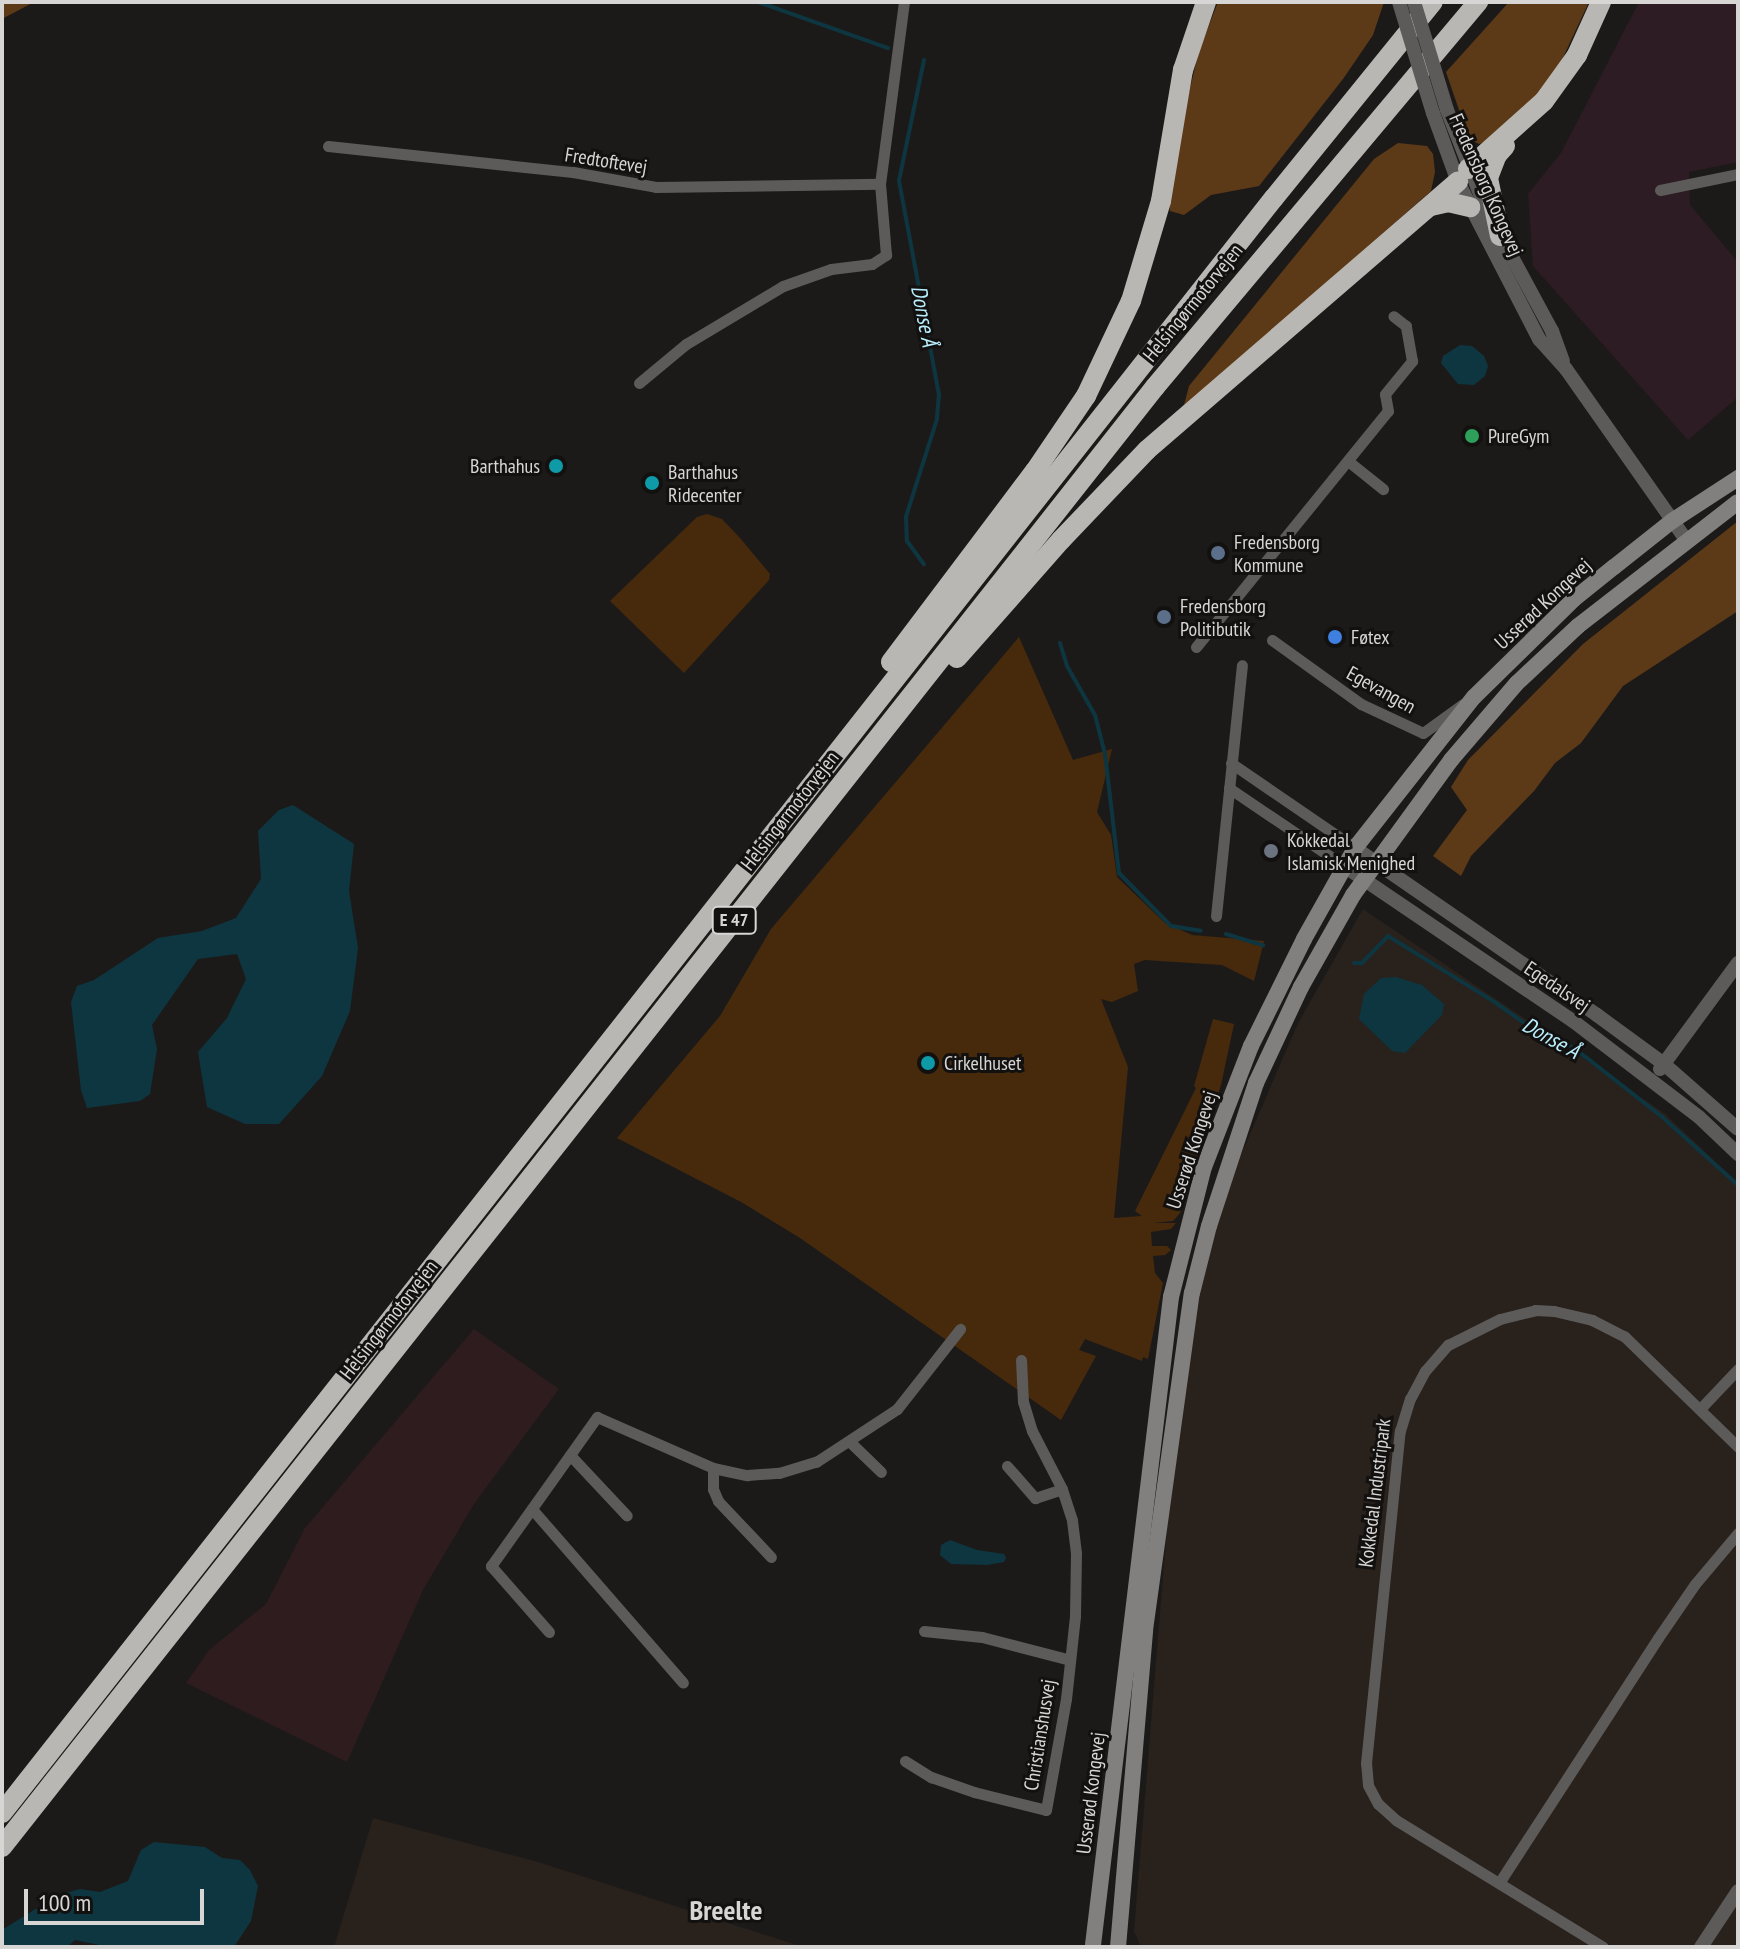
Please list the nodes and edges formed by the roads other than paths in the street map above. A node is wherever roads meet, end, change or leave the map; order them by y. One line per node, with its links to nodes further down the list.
1 (904, 2): 13 (street)
2 (1206, 2): 33 (highway)
3 (1399, 2): 8 (street, Fredensborg Kongevej, bridge)
4 (1414, 2): 8 (street, Fredensborg Kongevej, bridge)
5 (1433, 2): 33 (highway, Helsingørmotorvejen / E 47)
6 (1478, 2): 31 (highway, Helsingørmotorvejen / E 47)
7 (1601, 2): 9 (highway)
8 (1440, 111): 12 (street, Fredensborg Kongevej)
9 (1525, 120): 12 (highway); 17 (highway)
10 (328, 146): 13 (street, Fredtoftevej)
11 (1738, 174): 14 (street)
12 (1463, 175): 15 (street, Fredensborg Kongevej); 16 (highway); 17 (street, Fredensborg Kongevej)
13 (880, 184): 20 (street)
14 (1660, 190)
15 (1470, 207): 16 (highway); 19 (street, Fredensborg Kongevej)
16 (1427, 208): 31 (highway)
17 (1500, 236): 19 (street, Fredensborg Kongevej)
18 (1393, 316): 21 (street)
19 (1566, 369): 25 (street, Fredensborg Kongevej)
20 (639, 383)
21 (1348, 461): 23 (street); 28 (street)
22 (1738, 478): 25 (main road, Usserød Kongevej)
23 (1383, 489)
24 (1738, 502): 26 (main road, Usserød Kongevej)
25 (1672, 521): 26 (street, Fredensborg Kongevej); 30 (main road, Usserød Kongevej)
26 (1686, 540): 36 (main road, Usserød Kongevej)
27 (1272, 640): 30 (street, Egevangen)
28 (1196, 647)
29 (1242, 665): 32 (street)
30 (1474, 697): 35 (main road, Usserød Kongevej)
31 (878, 737): 66 (highway, Helsingørmotorvejen / E 47)
32 (1231, 763): 34 (street); 35 (street)
33 (812, 785): 65 (highway, Helsingørmotorvejen / E 47)
34 (1229, 788): 37 (street); 39 (street)
35 (1355, 848): 36 (street, Egedalsvej); 37 (main road, Usserød Kongevej)
36 (1376, 861): 38 (main road, Usserød Kongevej); 41 (street, Egedalsvej)
37 (1344, 866): 38 (street, Egedalsvej); 69 (main road, Usserød Kongevej)
38 (1364, 880): 42 (street, Egedalsvej); 70 (main road, Usserød Kongevej)
39 (1216, 916)
40 (1738, 963): 41 (street)
41 (1664, 1064): 42 (street); 43 (street, Egedalsvej)
42 (1652, 1079): 44 (street, Egedalsvej)
43 (1738, 1129)
44 (1738, 1154)
45 (960, 1329): 49 (street)
46 (1021, 1360): 55 (street, Christianshusvej)
47 (1738, 1369): 48 (street)
48 (1700, 1409): 50 (street, Kokkedal Industripark); 67 (street, Kokkedal Industripark)
49 (850, 1442): 53 (street); 54 (street)
50 (1738, 1447)
51 (570, 1455): 53 (street); 56 (street); 57 (street)
52 (1007, 1466): 55 (street)
53 (713, 1468): 59 (street)
54 (881, 1472)
55 (1062, 1489): 62 (street, Christianshusvej)
56 (532, 1509): 61 (street); 63 (street)
57 (627, 1516)
58 (1738, 1533): 67 (street)
59 (771, 1557)
60 (924, 1631): 62 (street, Christianshusvej)
61 (549, 1632)
62 (1070, 1660): 64 (street, Christianshusvej)
63 (683, 1683)
64 (905, 1761)
65 (2, 1813)
66 (2, 1847)
67 (1499, 1883): 71 (street, Kokkedal Industripark)
68 (1738, 1891): 72 (street)
69 (1090, 1946): 70 (main road)
70 (1115, 1947)
71 (1603, 1947)
72 (1701, 1947)

